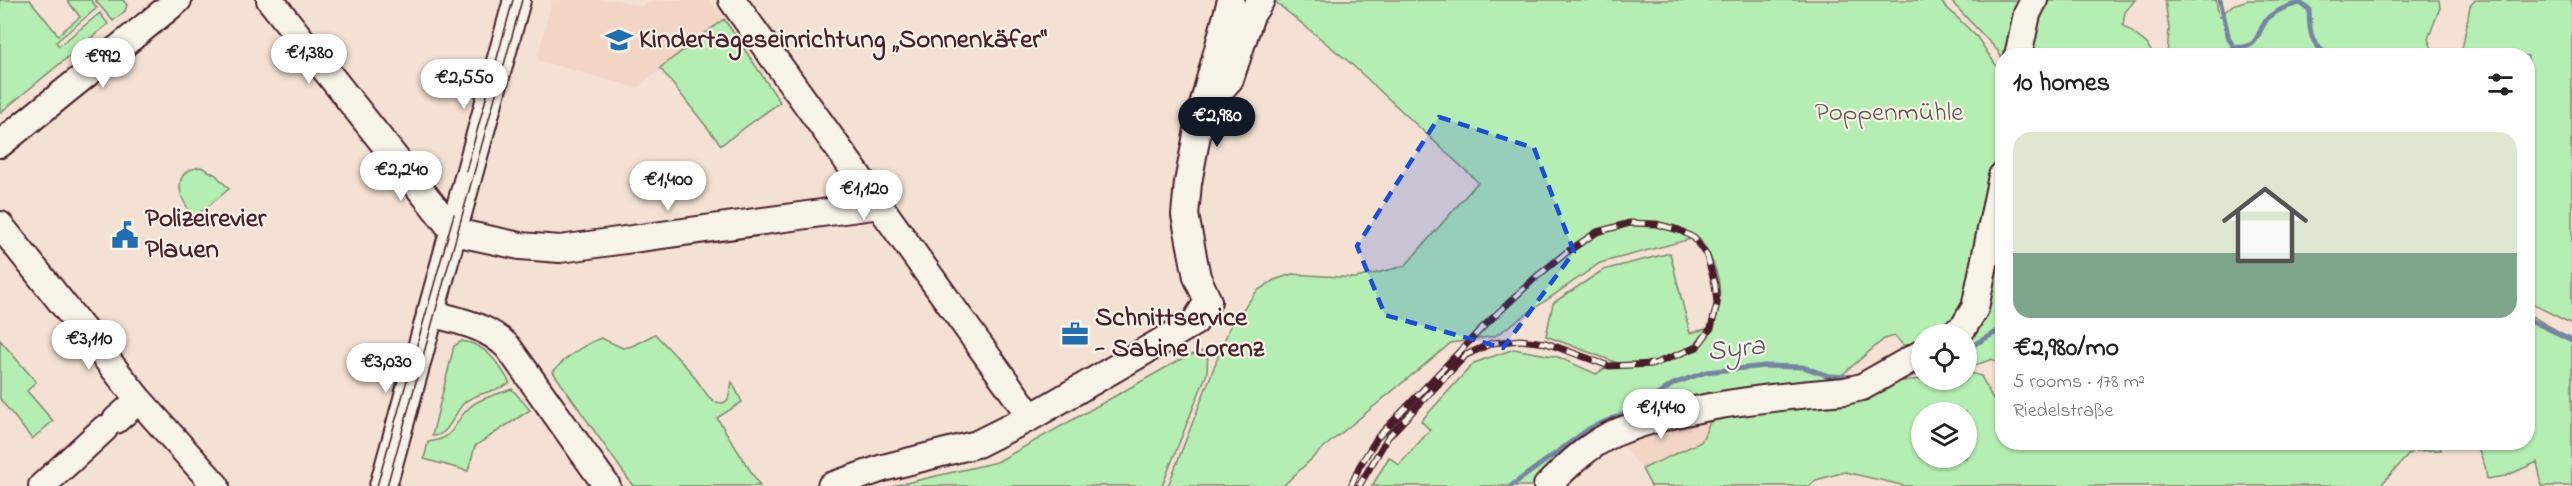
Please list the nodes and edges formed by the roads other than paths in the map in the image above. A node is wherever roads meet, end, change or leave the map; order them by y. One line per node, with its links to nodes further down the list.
1 (178, 0): 10 (street)
2 (270, 0): 14 (street)
3 (517, 0): 14 (street)
4 (732, 0): 11 (street)
5 (1232, 0): 9 (street)
6 (1261, 0): 9 (street)
7 (2034, 0): 8 (street)
8 (2020, 48)
9 (1201, 113): 19 (street)
10 (0, 144)
11 (880, 205): 14 (street); 19 (street)
12 (1995, 210): 16 (street)
13 (0, 225): 18 (street)
14 (454, 232): 15 (street)
15 (430, 313): 22 (street); 23 (street)
16 (1965, 324)
17 (1911, 359): 25 (street)
18 (139, 400): 20 (street); 21 (street)
19 (1031, 417): 24 (street)
20 (42, 486)
21 (216, 486)
22 (383, 486)
23 (607, 486)
24 (831, 486)
25 (1547, 486)

